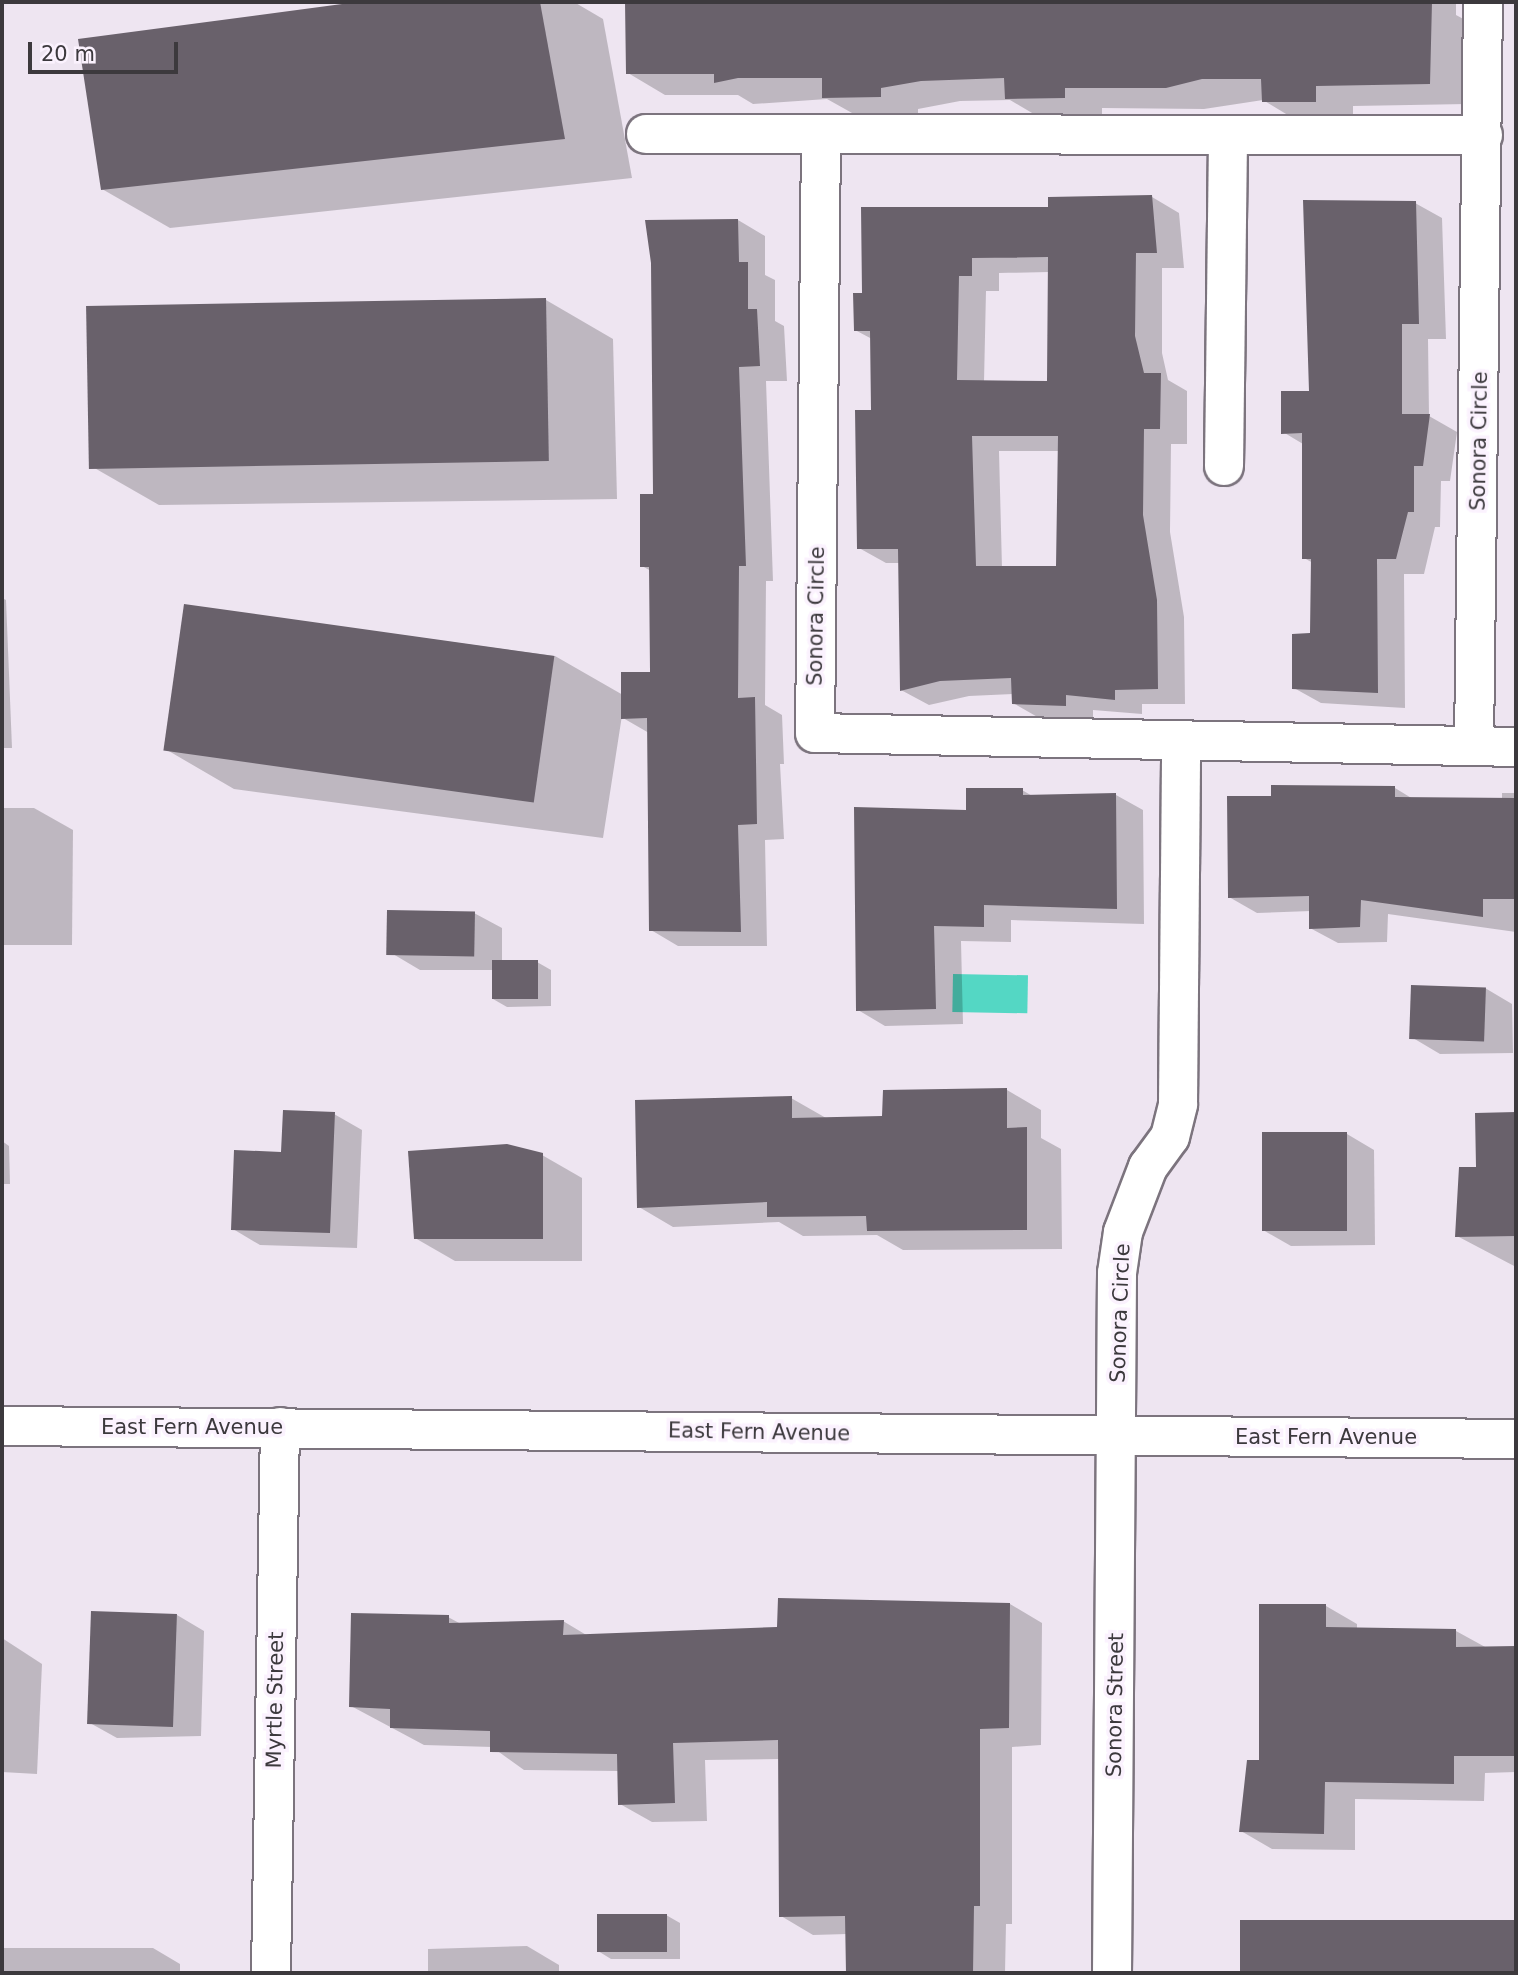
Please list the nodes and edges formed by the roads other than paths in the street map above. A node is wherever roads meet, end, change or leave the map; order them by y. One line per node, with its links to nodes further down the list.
1 (1483, 2): 4 (street, Sonora Circle)
2 (646, 134): 3 (street)
3 (821, 134): 5 (street); 7 (street, Sonora Circle)
4 (1483, 135): 5 (street); 8 (street, Sonora Circle)
5 (1228, 137): 6 (street)
6 (1224, 466)
7 (1181, 741): 8 (street, Sonora Circle); 12 (street, Sonora Circle)
8 (1474, 746): 9 (street, Sonora Circle)
9 (1516, 747)
10 (2, 1426): 11 (street, East Fern Avenue)
11 (280, 1427): 12 (street, East Fern Avenue); 14 (street, Myrtle Street)
12 (1117, 1436): 13 (street, East Fern Avenue); 15 (street, Sonora Street)
13 (1516, 1439)
14 (271, 1973)
15 (1112, 1973)

